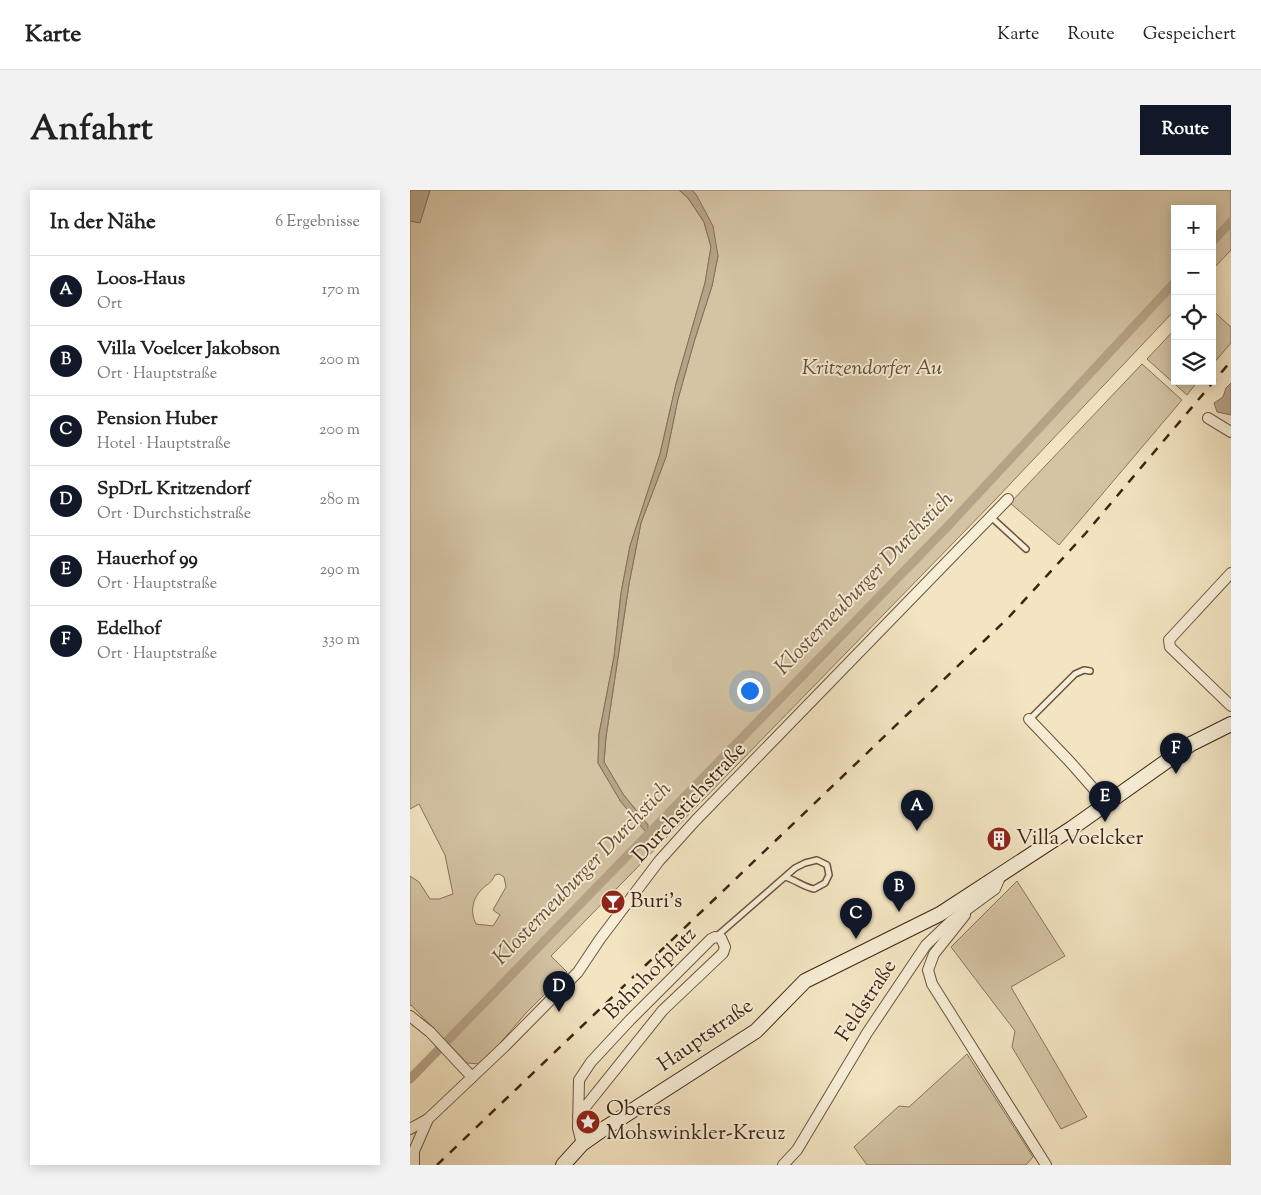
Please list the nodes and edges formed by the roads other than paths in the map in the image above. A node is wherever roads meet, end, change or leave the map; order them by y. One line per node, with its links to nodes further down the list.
1 (1208, 418): 2 (street)
2 (1231, 432)
3 (1008, 498): 4 (street, Durchstichstraße)
4 (991, 516): 5 (lane); 19 (street, Durchstichstraße)
5 (1026, 549)
6 (1231, 573): 8 (street)
7 (1090, 671): 9 (lane)
8 (1231, 706)
9 (1030, 720): 11 (street)
10 (1231, 724): 11 (main road, Hauptstraße)
11 (1106, 803): 12 (main road, Hauptstraße)
12 (1001, 875): 14 (street, Feldstraße); 23 (main road, Hauptstraße)
13 (785, 877): 13 (lane); 15 (lane)
14 (976, 902): 26 (street, Feldstraße); 27 (street)
15 (715, 937): 16 (street, Bahnhofplatz); 17 (street, Bahnhofplatz)
16 (660, 989): 17 (lane); 20 (street, Bahnhofplatz)
17 (672, 1002): 20 (street, Bahnhofplatz)
18 (410, 1016): 19 (street)
19 (472, 1077): 21 (street, Durchstichstraße)
20 (578, 1116): 23 (street, Bahnhofplatz)
21 (428, 1119): 22 (street); 24 (street)
22 (410, 1129)
23 (582, 1144): 25 (main road, Hauptstraße)
24 (414, 1165)
25 (563, 1165)
26 (783, 1165)
27 (1046, 1165)

